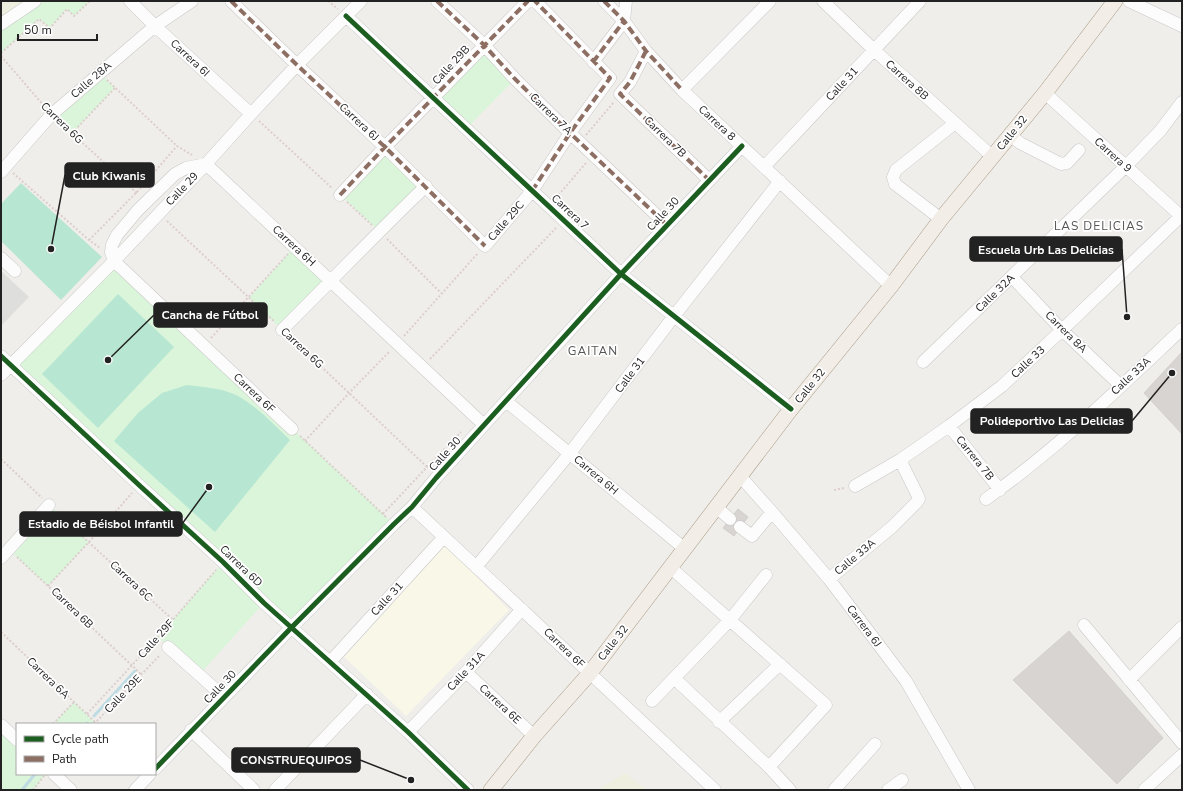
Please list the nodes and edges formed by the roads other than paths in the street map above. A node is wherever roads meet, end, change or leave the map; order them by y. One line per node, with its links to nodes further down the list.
1 (35, 1): 18 (street)
2 (130, 1): 19 (street, Carrera 6I)
3 (192, 1): 19 (street, Calle 28A)
4 (231, 1): 25 (street, Carrera 6J)
5 (361, 1): 16 (street, Calle 29)
6 (436, 1): 21 (street, Carrera 7A)
7 (528, 1): 21 (street, Calle 29B)
8 (535, 1): 24 (street)
9 (604, 1): 17 (street, Carrera 8)
10 (626, 1): 17 (street)
11 (770, 1): 26 (street)
12 (823, 1): 22 (street, Carrera 8B)
13 (920, 1): 22 (street, Calle 31)
14 (1115, 1): 27 (main road, Calle 32)
15 (1129, 1): 20 (street)
16 (346, 16): 25 (street, Calle 29); 28 (street, Carrera 7)
17 (624, 21): 23 (street, Carrera 8); 24 (street)
18 (1, 24)
19 (155, 26): 30 (street, Carrera 6I); 40 (street, Calle 28A)
20 (1182, 26)
21 (484, 45): 28 (street, Calle 29B); 32 (street, Carrera 7A)
22 (874, 50): 31 (street, Carrera 8B); 41 (street, Calle 31)
23 (646, 51): 26 (street, Carrera 8); 42 (street, Carrera 7B)
24 (593, 62): 32 (street, Calle 29C)
25 (297, 65): 30 (street, Calle 29); 35 (street, Carrera 6J)
26 (682, 90): 34 (street, Carrera 8)
27 (1045, 93): 33 (main road, Calle 32); 39 (street, Carrera 9)
28 (434, 98): 35 (street, Calle 29B); 45 (street, Carrera 7)
29 (1182, 102): 39 (street, Calle 32A)
30 (251, 114): 38 (street, Calle 29)
31 (955, 123): 37 (street, Carrera 8B); 48 (street)
32 (570, 133): 45 (street, Calle 29C); 49 (street, Carrera 7A)
33 (1010, 135): 36 (street); 37 (main road, Calle 32)
34 (742, 146): 41 (street, Carrera 8); 42 (street, Calle 30)
35 (386, 147): 44 (street, Carrera 6J); 46 (street, Calle 29B)
36 (1079, 150)
37 (993, 157): 48 (main road, Calle 32)
38 (206, 164): 51 (street, Calle 29); 51 (street); 56 (street, Carrera 6H)
39 (1126, 166): 47 (street, Carrera 9); 55 (street, Calle 32A)
40 (3, 167)
41 (764, 168): 43 (street, Carrera 8)
42 (709, 180): 49 (street, Calle 30)
43 (780, 181): 57 (street, Carrera 8); 58 (street, Calle 31)
44 (426, 186): 50 (street, Carrera 6J); 56 (street)
45 (534, 193): 50 (street, Calle 29C); 54 (street, Carrera 7)
46 (340, 195)
47 (1182, 216): 61 (street, Calle 33)
48 (941, 219): 57 (main road, Calle 32)
49 (667, 225): 54 (street, Calle 30)
50 (485, 246)
51 (113, 257): 64 (street, Calle 29); 71 (street, Carrera 6F)
52 (1, 258): 53 (street)
53 (15, 271)
54 (621, 274): 58 (street, Carrera 7); 67 (street, Calle 30)
55 (1012, 277): 61 (street, Carrera 8A); 63 (street, Calle 32A)
56 (331, 281): 60 (street); 69 (street, Carrera 6H)
57 (892, 286): 68 (main road, Calle 32)
58 (674, 316): 68 (street, Carrera 7); 72 (street, Calle 31)
59 (1182, 329): 66 (street, Calle 33A)
60 (282, 330)
61 (1062, 330): 66 (street, Carrera 8A); 70 (street, Calle 33)
62 (1, 356): 64 (street, Carrera 6D)
63 (923, 362)
64 (11, 365): 65 (street, Calle 29); 95 (street, Carrera 6D)
65 (1, 375)
66 (1121, 386): 76 (street, Calle 33A)
67 (506, 402): 69 (street, Calle 30); 72 (street, Carrera 6H)
68 (791, 409): 74 (main road, Calle 32)
69 (484, 425): 79 (street, Calle 30)
70 (949, 426): 73 (street, Calle 33); 76 (street, Carrera 7B)
71 (292, 429)
72 (570, 453): 85 (street, Carrera 6H); 87 (street, Calle 31)
73 (900, 460): 75 (street, Calle 33); 90 (street, Calle 33A)
74 (740, 476): 80 (main road, Calle 32); 81 (street, Carrera 6J)
75 (855, 486)
76 (1000, 490): 77 (street, Calle 33A)
77 (986, 499)
78 (49, 505): 86 (street)
79 (412, 507): 84 (street, Carrera 6F); 95 (street, Calle 30)
80 (716, 507): 82 (street); 85 (main road, Calle 32)
81 (772, 512): 83 (street); 90 (street, Carrera 6J)
82 (730, 519)
83 (740, 527)
84 (444, 537): 87 (street, Carrera 6F); 97 (street, Calle 31)
85 (685, 549): 88 (main road, Calle 32)
86 (5, 554)
87 (476, 567): 91 (street, Carrera 6F)
88 (671, 568): 92 (street); 100 (main road, Calle 32)
89 (766, 574): 92 (street)
90 (829, 579): 130 (street, Carrera 6J)
91 (522, 609): 99 (street, Calle 31A); 100 (street, Carrera 6F)
92 (730, 620): 98 (street); 101 (street)
93 (1084, 626): 102 (street)
94 (1182, 627): 102 (street)
95 (291, 628): 97 (street, Carrera 6D); 104 (street, Calle 30)
96 (168, 646): 104 (street)
97 (330, 662): 103 (street, Carrera 6D)
98 (780, 664): 106 (street); 115 (street)
99 (466, 672): 109 (street, Calle 31A); 110 (street, Carrera 6E)
100 (590, 673): 110 (main road, Calle 32); 126 (street, Carrera 6F)
101 (674, 678): 105 (street); 106 (street)
102 (1129, 680): 113 (street)
103 (366, 694): 109 (street, Carrera 6D); 123 (street)
104 (224, 697): 108 (street, Calle 30)
105 (652, 701)
106 (719, 722): 115 (street)
107 (1, 725): 111 (street)
108 (191, 730): 116 (street, Calle 30); 122 (street)
109 (408, 732): 124 (street, Carrera 6D)
110 (534, 736): 125 (main road, Calle 32)
111 (16, 739)
112 (875, 744): 128 (street)
113 (1182, 744)
114 (1182, 755): 131 (street)
115 (769, 767): 127 (street)
116 (156, 768)
117 (55, 775): 120 (street)
118 (149, 775): 121 (street)
119 (902, 780): 129 (street)
120 (71, 790)
121 (135, 790)
122 (254, 790)
123 (275, 790)
124 (468, 790)
125 (491, 790)
126 (715, 790)
127 (790, 790)
128 (834, 790)
129 (888, 790)
130 (969, 790)
131 (1144, 790)

